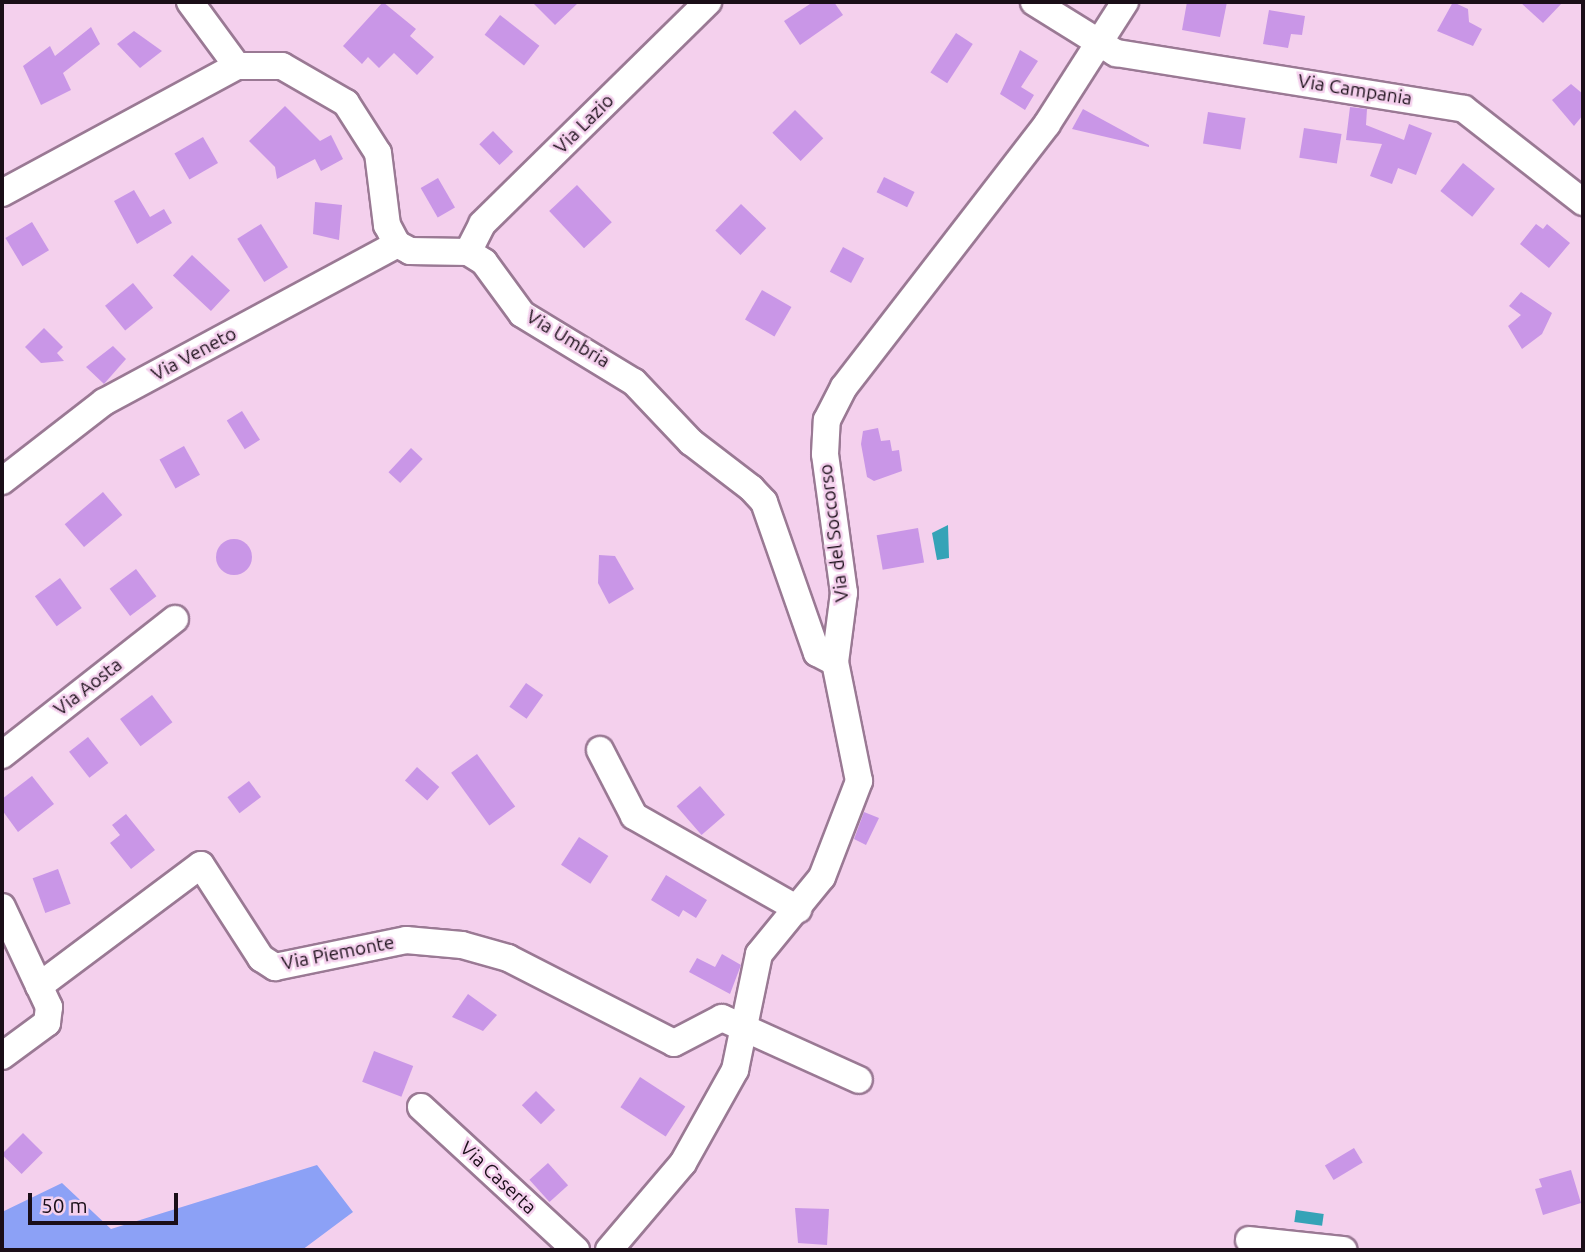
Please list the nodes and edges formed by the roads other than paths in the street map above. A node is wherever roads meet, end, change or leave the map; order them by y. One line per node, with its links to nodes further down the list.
1 (190, 2): 6 (street)
2 (708, 2): 10 (street, Via Lazio)
3 (1034, 2): 5 (street, Via Campania)
4 (1125, 2): 5 (street, Via del Soccorso)
5 (1099, 42): 8 (street, Via Campania); 13 (street, Via del Soccorso)
6 (237, 66): 7 (street); 9 (street)
7 (2, 193)
8 (1583, 202)
9 (397, 244): 10 (street); 11 (street, Via Veneto)
10 (468, 252): 13 (street, Via Umbria)
11 (2, 481)
12 (175, 620): 15 (street, Via Aosta)
13 (835, 662): 17 (street, Via del Soccorso)
14 (600, 750): 17 (street)
15 (2, 755)
16 (2, 907): 18 (street)
17 (798, 909): 19 (street, Via del Soccorso)
18 (39, 986): 19 (street, Via Piemonte); 20 (street)
19 (743, 1027): 21 (street); 25 (street, Via del Soccorso)
20 (2, 1056)
21 (859, 1080)
22 (421, 1107): 24 (street, Via Caserta)
23 (1249, 1240): 26 (street)
24 (576, 1250)
25 (609, 1250)
26 (1343, 1250)

